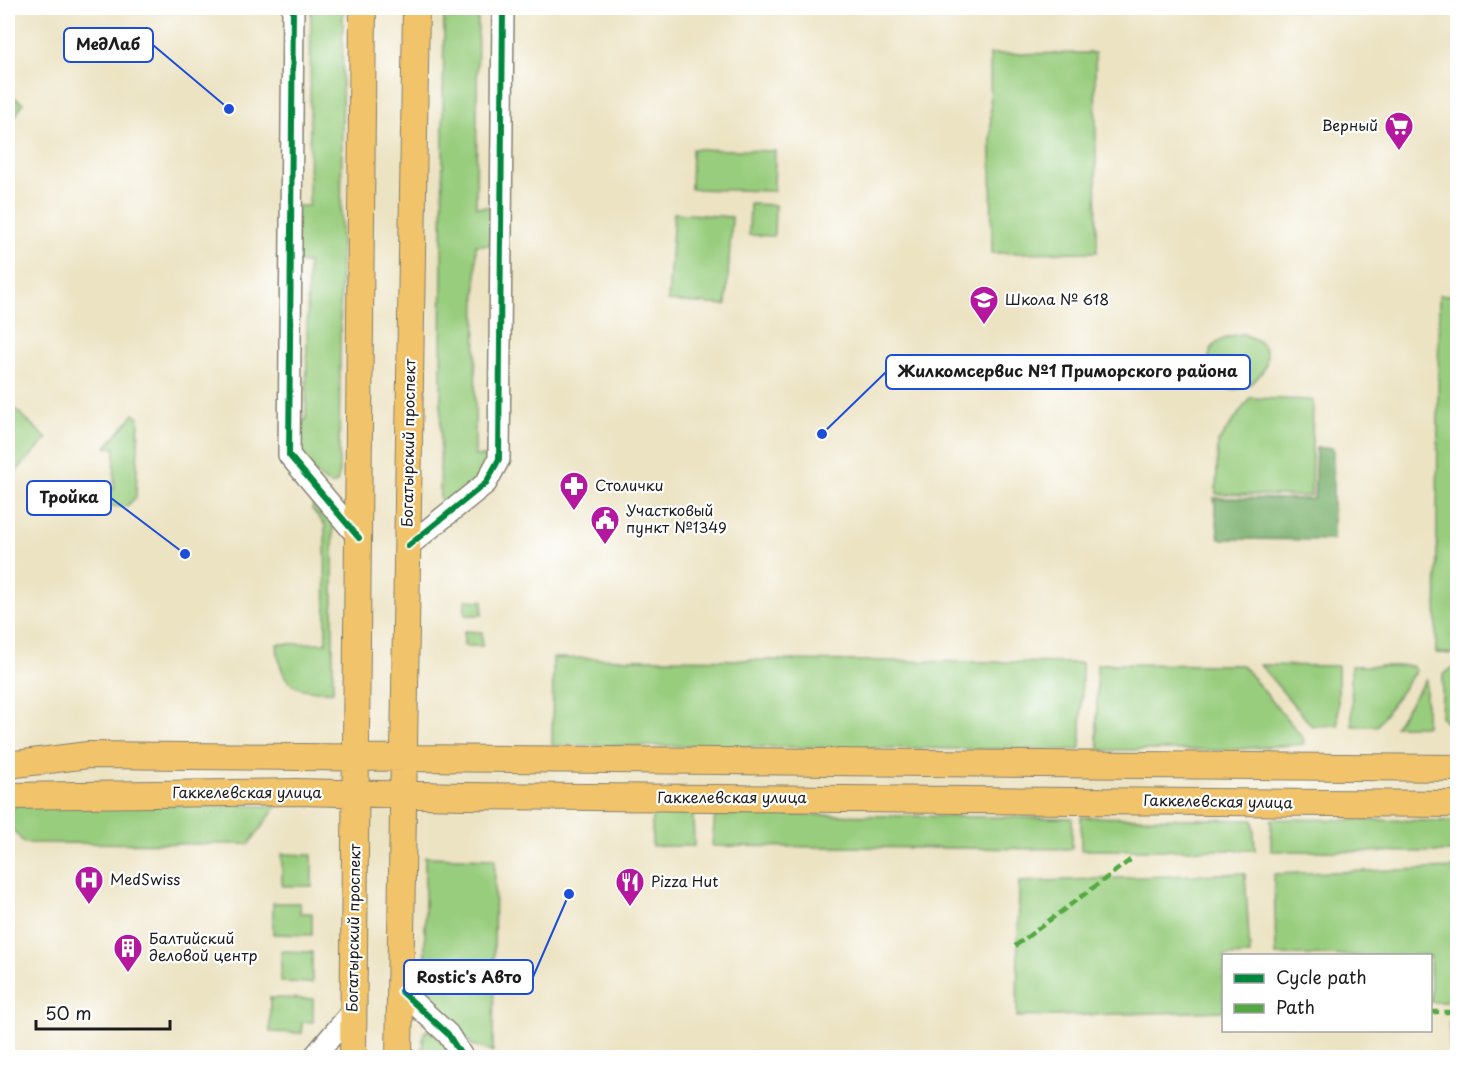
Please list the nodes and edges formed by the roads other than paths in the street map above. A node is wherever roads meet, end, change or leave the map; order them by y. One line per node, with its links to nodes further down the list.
1 (292, 8): 5 (street)
2 (363, 8): 5 (main road, Богатырский проспект)
3 (416, 8): 6 (main road, Богатырский проспект)
4 (503, 8): 6 (street)
5 (359, 538): 7 (main road, Богатырский проспект)
6 (408, 546): 8 (main road, Богатырский проспект)
7 (356, 758): 8 (main road); 9 (main road); 11 (main road, Богатырский проспект)
8 (405, 759): 10 (main road); 12 (main road, Богатырский проспект)
9 (8, 765)
10 (1458, 768)
11 (356, 793): 12 (main road, Гаккелевская улица); 13 (main road, Гаккелевская улица); 16 (main road, Богатырский проспект)
12 (404, 794): 14 (main road, Гаккелевская улица); 15 (main road, Богатырский проспект)
13 (8, 796)
14 (1458, 804)
15 (401, 991): 19 (main road, Богатырский проспект); 20 (street)
16 (353, 1011): 17 (street); 18 (main road, Богатырский проспект)
17 (313, 1058)
18 (353, 1058)
19 (399, 1058)
20 (463, 1058)

